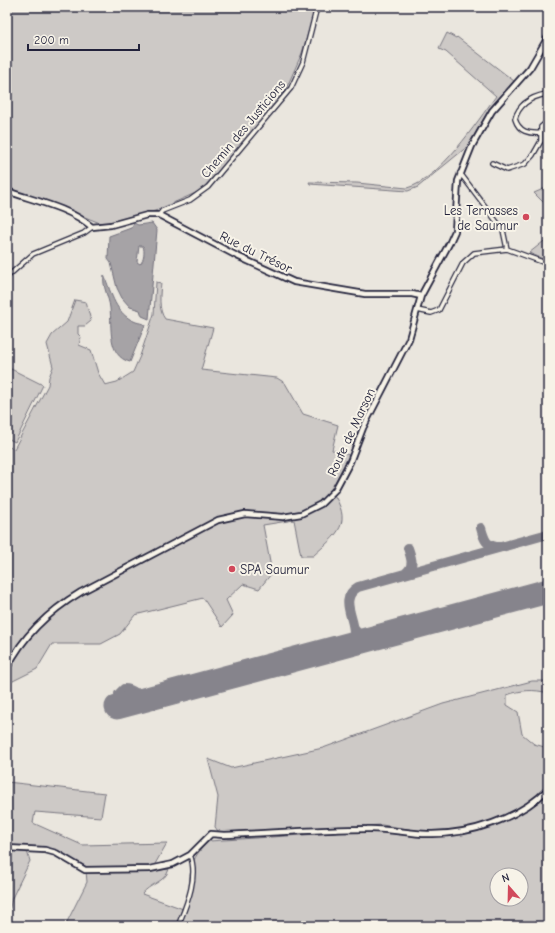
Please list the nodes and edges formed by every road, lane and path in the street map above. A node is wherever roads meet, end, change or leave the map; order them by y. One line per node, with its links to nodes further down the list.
1 (317, 7): 9 (street, Chemin des Justicions)
2 (548, 37): 7 (street, Route de Marson)
3 (546, 94): 5 (street)
4 (548, 121): 5 (street)
5 (541, 133): 6 (street)
6 (492, 163)
7 (460, 173): 11 (street); 14 (street, Route de Marson)
8 (7, 191): 10 (street)
9 (159, 215): 10 (street); 14 (street, Rue du Trésor)
10 (92, 227): 13 (street)
11 (507, 249): 12 (street); 15 (street)
12 (548, 264)
13 (7, 277)
14 (421, 296): 15 (street, Route de Marson)
15 (417, 310): 16 (street, Route de Marson)
16 (7, 668)
17 (548, 789): 19 (street)
18 (7, 848): 19 (street)
19 (190, 855): 20 (street)
20 (178, 926)

